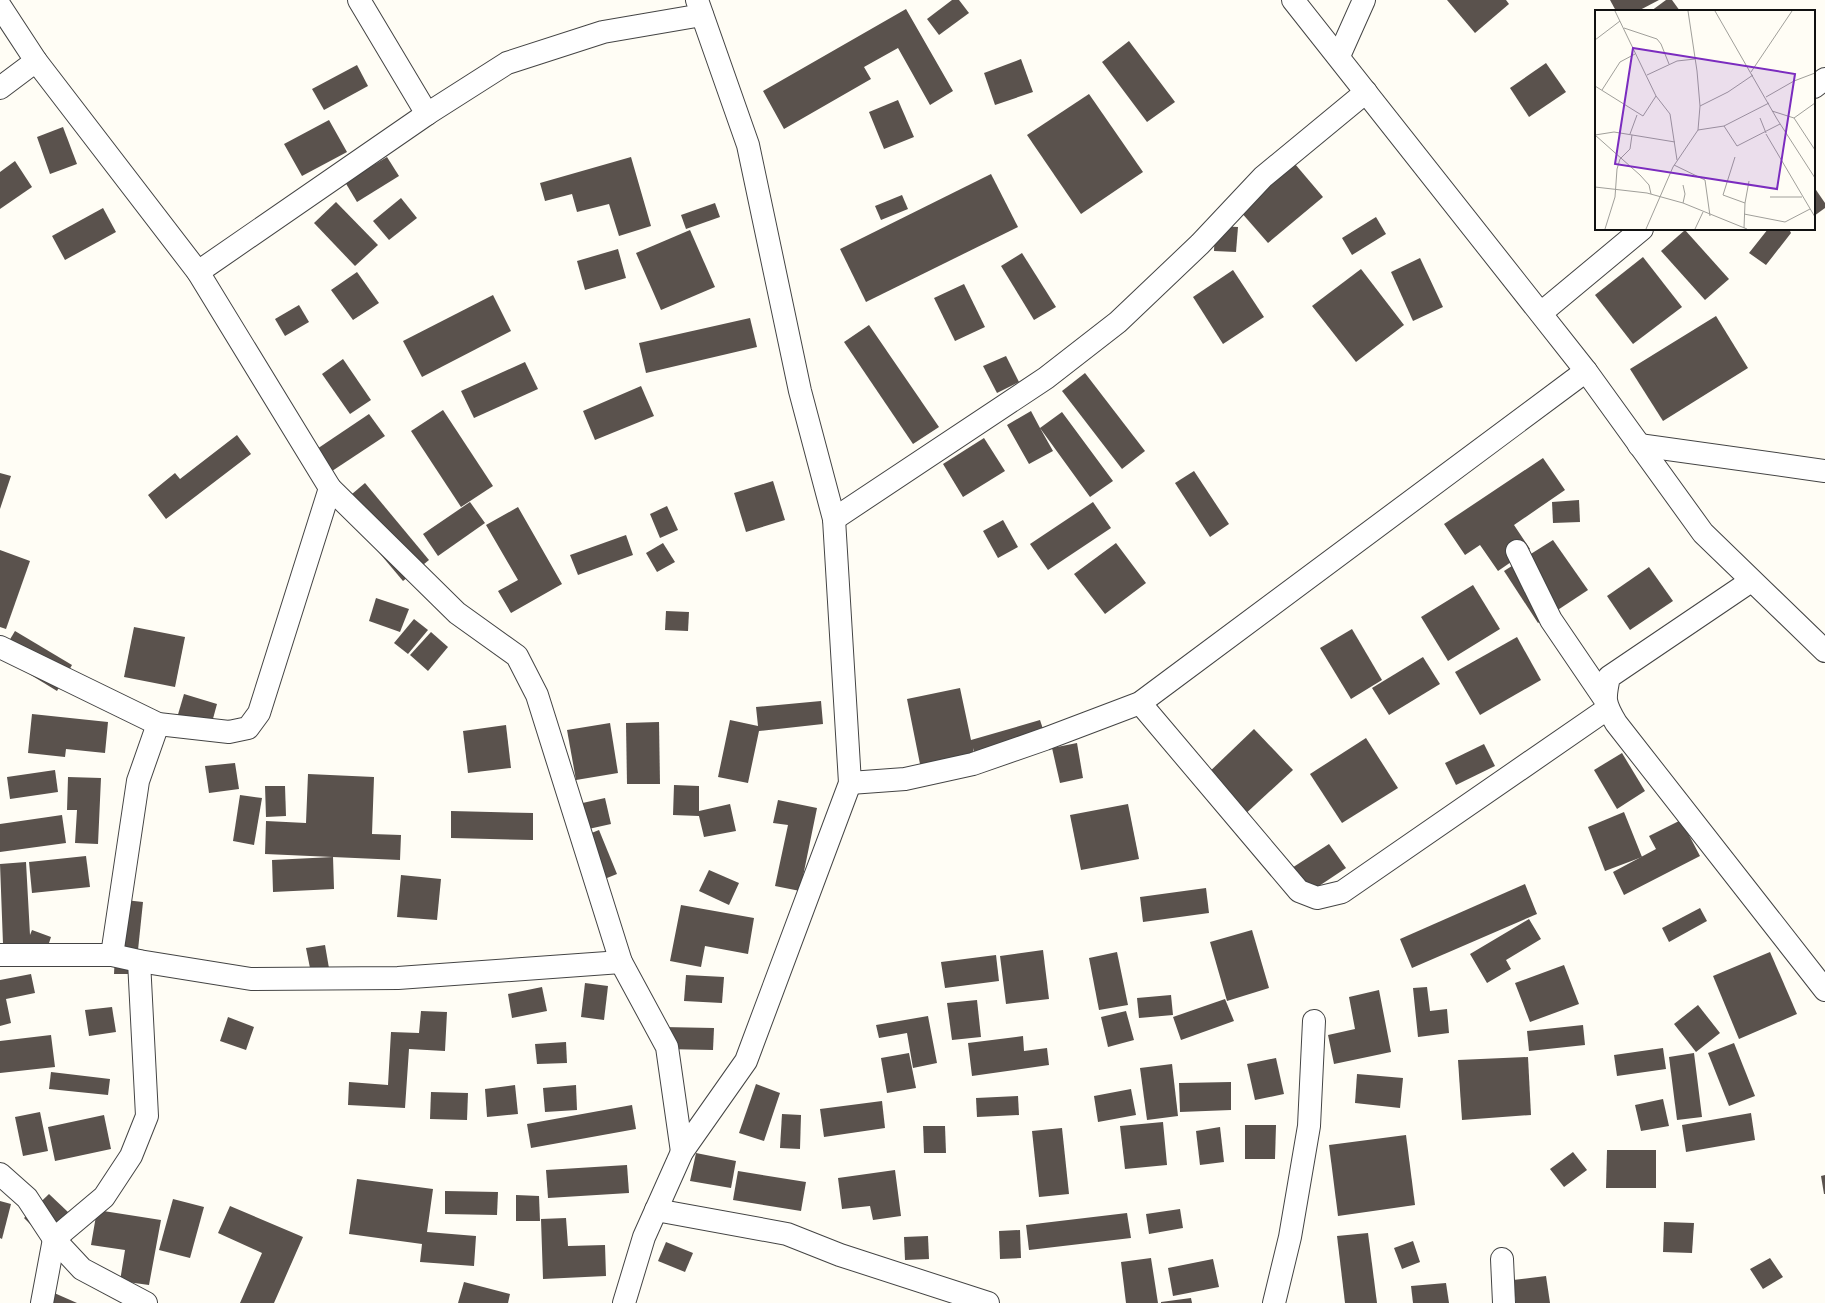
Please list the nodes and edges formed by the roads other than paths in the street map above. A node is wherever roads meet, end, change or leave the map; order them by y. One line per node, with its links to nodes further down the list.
1 (359, 0): 12 (street)
2 (1293, 0): 6 (street)
3 (1364, 0): 6 (street)
4 (0, 6): 7 (street)
5 (700, 7): 12 (street); 20 (street)
6 (1338, 56): 11 (street)
7 (36, 61): 10 (street); 14 (street)
8 (1825, 79): 9 (street)
9 (1815, 86)
10 (0, 88)
11 (1366, 92): 15 (street); 20 (street)
12 (427, 114): 14 (street)
13 (1641, 230): 15 (street)
14 (198, 272): 19 (street)
15 (1541, 312): 16 (street)
16 (1586, 370): 17 (street); 25 (street)
17 (1639, 445): 18 (street); 22 (street)
18 (1825, 471)
19 (330, 488): 27 (street); 32 (street)
20 (834, 519): 28 (street)
21 (1517, 551): 26 (street)
22 (1751, 581): 24 (street); 26 (street)
23 (0, 647): 27 (street)
24 (1825, 651)
25 (1140, 703): 26 (street); 28 (street)
26 (1606, 703): 33 (street)
27 (158, 724): 30 (street)
28 (850, 783): 35 (street)
29 (0, 955): 30 (street)
30 (112, 955): 31 (street)
31 (139, 961): 32 (street); 38 (street)
32 (621, 962): 35 (street)
33 (1825, 990)
34 (1314, 1021): 44 (street)
35 (682, 1152): 37 (street)
36 (0, 1174): 38 (street)
37 (656, 1210): 42 (street); 43 (street)
38 (54, 1239): 40 (street); 41 (street)
39 (1502, 1259): 45 (street)
40 (42, 1303)
41 (146, 1303)
42 (624, 1303)
43 (988, 1303)
44 (1274, 1303)
45 (1504, 1303)

